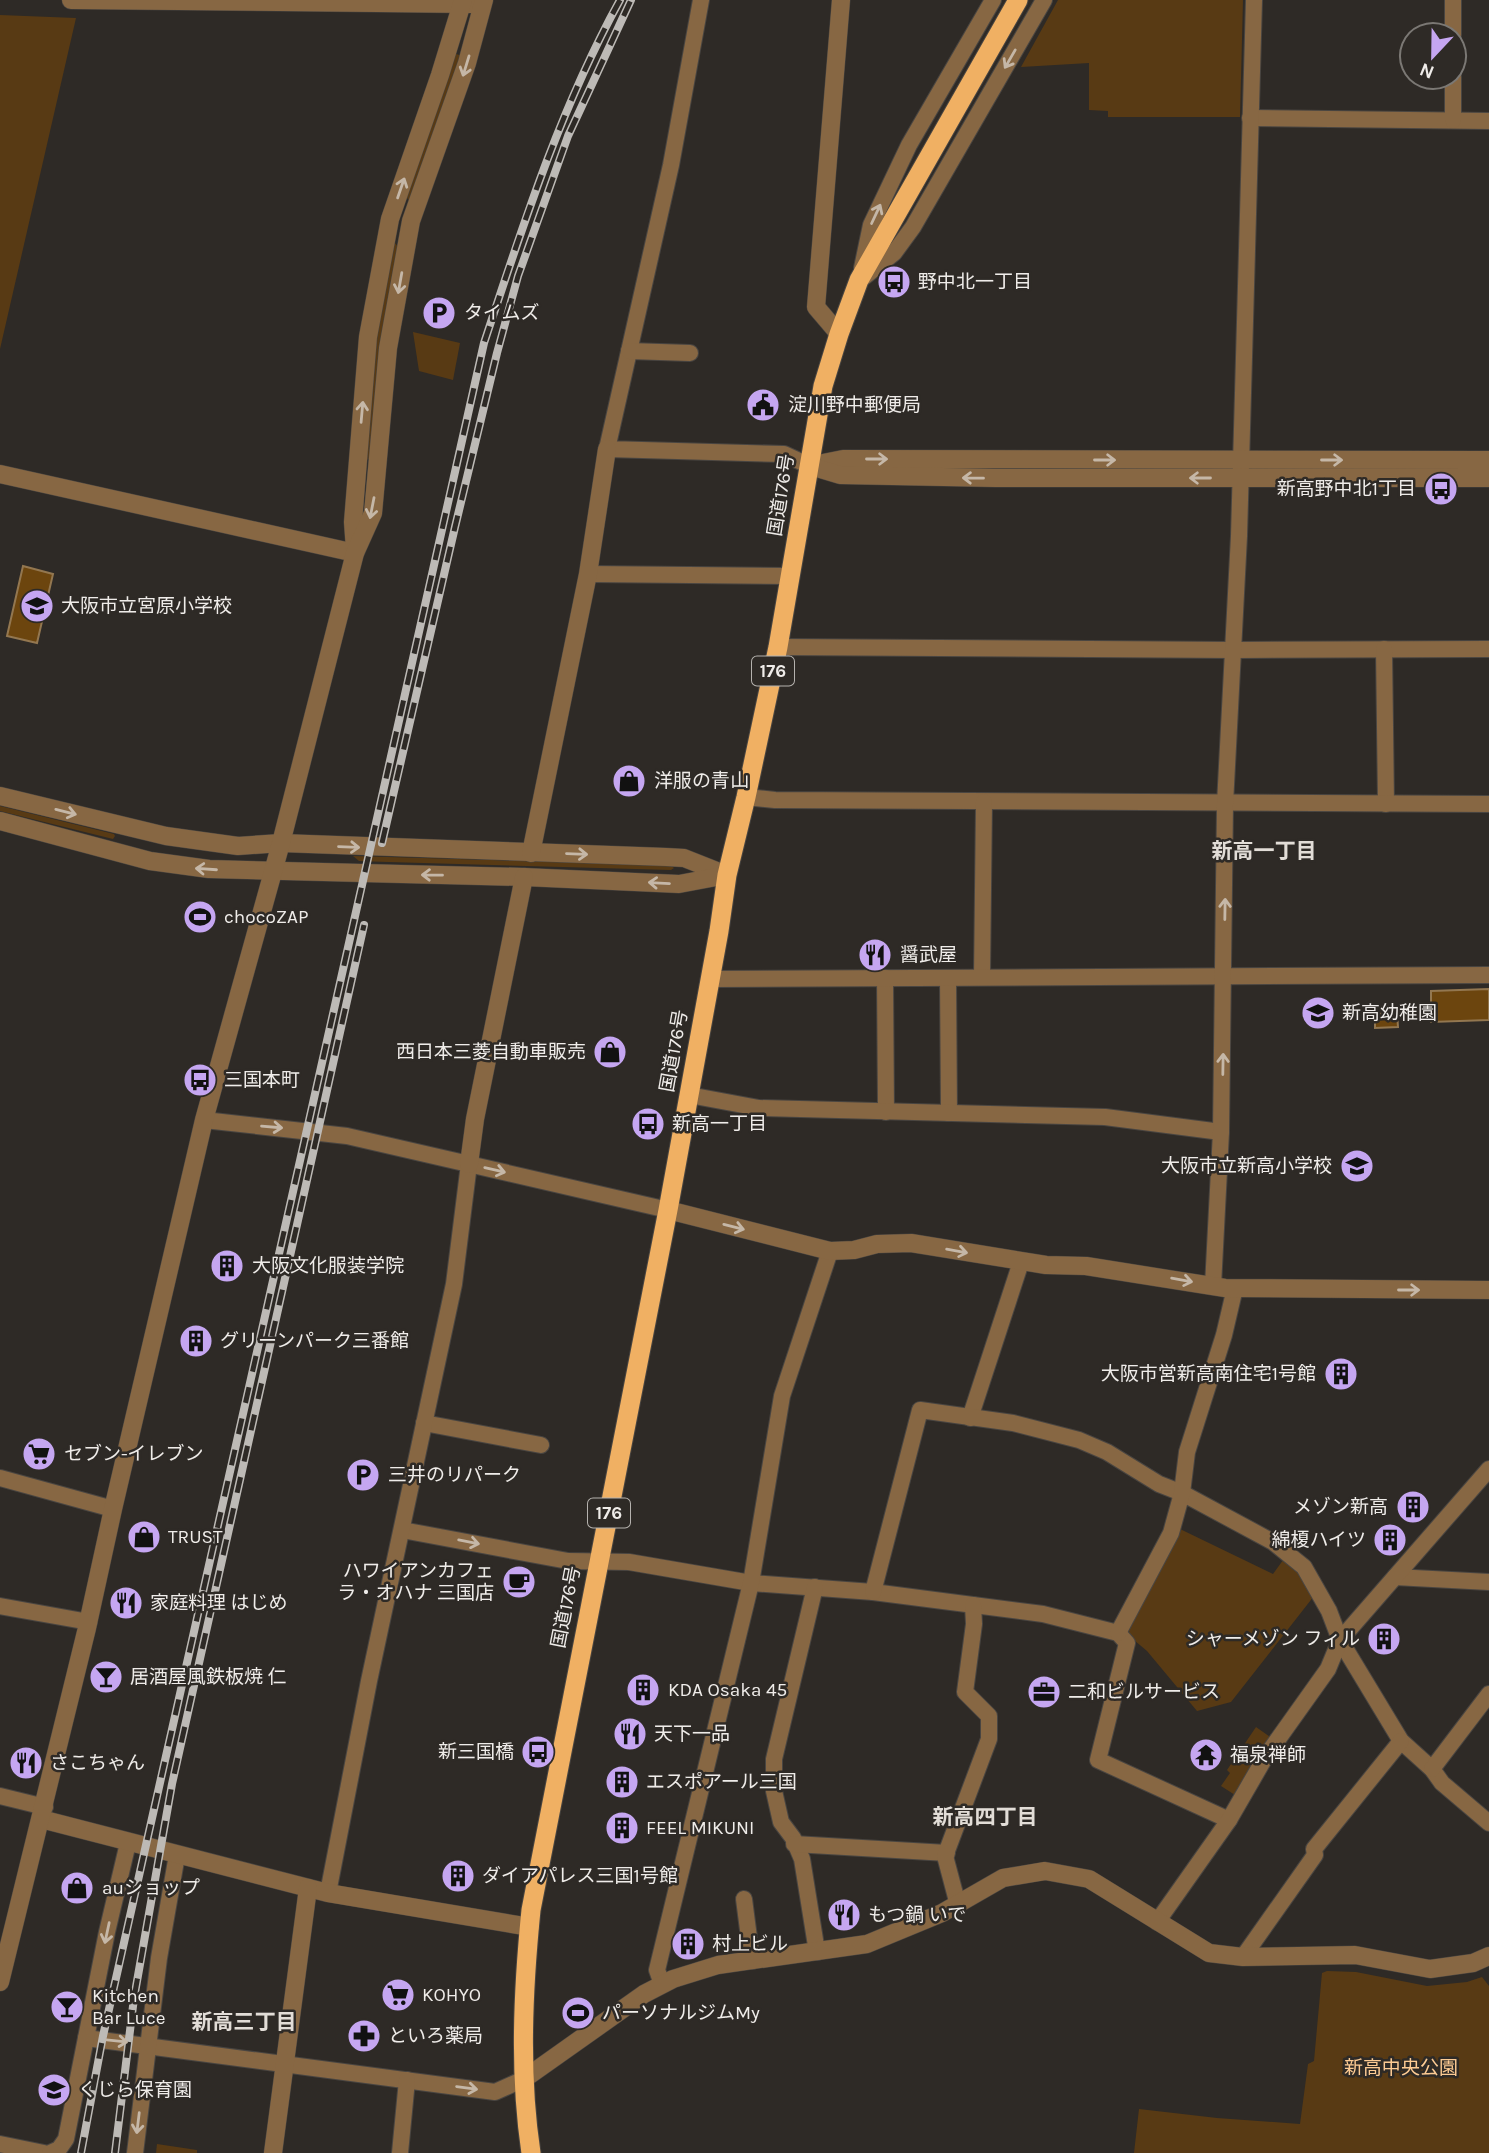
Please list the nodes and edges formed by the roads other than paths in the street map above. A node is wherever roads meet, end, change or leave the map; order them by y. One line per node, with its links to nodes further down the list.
1 (71, 0): 2 (street)
2 (112, 0): 3 (street)
3 (158, 0): 11 (street)
4 (701, 0): 23 (street)
5 (841, 0): 22 (street)
6 (993, 0): 21 (street, one-way to 6)
7 (1018, 0): 21 (highway, 国道176号 / 176)
8 (1044, 0): 21 (street, one-way to 21)
9 (1254, 0): 16 (street)
10 (1453, 0): 14 (street)
11 (341, 1): 12 (street)
12 (462, 2): 13 (street); 19 (street, one-way to 12)
13 (483, 2): 20 (street, one-way to 20)
14 (1453, 21)
15 (1453, 91): 17 (street)
16 (1250, 118): 17 (street); 26 (street)
17 (1453, 120): 18 (street)
18 (1489, 121)
19 (390, 219): 20 (street); 32 (street, one-way to 19)
20 (411, 221): 32 (street, one-way to 32)
21 (859, 280): 22 (highway, 国道176号 / 176)
22 (839, 334): 28 (highway, 国道176号 / 176)
23 (629, 351): 24 (street); 25 (street)
24 (690, 353)
25 (607, 449): 28 (street); 33 (street)
26 (1241, 460): 27 (street, one-way to 27); 28 (street, one-way to 26); 30 (street)
27 (1489, 460)
28 (810, 466): 30 (street, one-way to 28); 34 (highway, 国道176号 / 176)
29 (0, 474): 32 (street)
30 (1240, 478): 31 (street); 38 (street)
31 (1489, 478)
32 (355, 553): 46 (street)
33 (588, 574): 34 (street); 47 (street)
34 (791, 576): 35 (highway, 国道176号 / 176)
35 (778, 647): 38 (street); 40 (highway, 国道176号 / 176)
36 (1384, 649): 37 (street); 38 (street); 43 (street)
37 (1489, 649)
38 (1235, 650): 42 (street)
39 (0, 796): 46 (street, one-way to 46)
40 (746, 797): 41 (street); 49 (highway, 国道176号 / 176)
41 (984, 802): 42 (street); 52 (street)
42 (1226, 804): 43 (street); 55 (street, one-way to 42)
43 (1386, 804): 44 (street)
44 (1489, 804)
45 (0, 821): 48 (street, one-way to 45)
46 (281, 843): 47 (street, one-way to 47); 48 (street)
47 (531, 853): 49 (street, one-way to 49)
48 (274, 871): 50 (street, one-way to 48); 60 (street)
49 (727, 875): 50 (street, one-way to 50); 56 (highway, 国道176号 / 176)
50 (524, 877): 62 (street)
51 (1489, 975): 55 (street)
52 (982, 977): 54 (street); 55 (street)
53 (885, 978): 54 (street); 56 (street); 58 (street)
54 (948, 978): 59 (street)
55 (1225, 978): 61 (street, one-way to 55)
56 (710, 979): 57 (highway, 国道176号 / 176)
57 (689, 1095): 58 (street); 63 (highway, 国道176号 / 176)
58 (887, 1112): 59 (street)
59 (949, 1113): 61 (street)
60 (204, 1120): 62 (street, one-way to 62); 75 (street)
61 (1221, 1132): 66 (street)
62 (469, 1164): 63 (street, one-way to 63); 70 (street)
63 (668, 1210): 64 (street, one-way to 64); 77 (highway, 国道176号 / 176)
64 (830, 1251): 65 (street, one-way to 65); 80 (street)
65 (1021, 1262): 66 (street, one-way to 66); 69 (street)
66 (1213, 1286): 67 (street)
67 (1235, 1288): 68 (street, one-way to 68); 74 (street)
68 (1489, 1290)
69 (970, 1418): 74 (street); 82 (street)
70 (424, 1423): 71 (street); 76 (street)
71 (541, 1445)
72 (1489, 1469): 78 (street)
73 (0, 1478): 75 (street)
74 (1182, 1493): 86 (street); 87 (street)
75 (113, 1508): 85 (street)
76 (402, 1530): 77 (street, one-way to 77); 100 (street)
77 (598, 1562): 80 (street); 104 (highway, 国道176号 / 176)
78 (1395, 1577): 79 (street); 87 (street)
79 (1489, 1582)
80 (751, 1583): 81 (street); 111 (street)
81 (815, 1587): 82 (street); 96 (street)
82 (873, 1592): 83 (street)
83 (973, 1605): 86 (street); 97 (street)
84 (0, 1606): 85 (street)
85 (89, 1622): 92 (street)
86 (1118, 1633): 93 (street)
87 (1340, 1640): 89 (street); 93 (street)
88 (1489, 1694): 90 (street)
89 (1401, 1741): 90 (street); 107 (street)
90 (1432, 1769): 94 (street)
91 (0, 1796): 92 (street)
92 (43, 1813): 95 (street); 108 (street)
93 (1229, 1820): 103 (street)
94 (1489, 1823)
95 (128, 1843): 98 (street); 112 (street, one-way to 112)
96 (794, 1844): 97 (street); 105 (street)
97 (947, 1853): 102 (street)
98 (177, 1855): 99 (street); 113 (street)
99 (308, 1888): 100 (street); 114 (street)
100 (328, 1893): 104 (street)
101 (744, 1899): 109 (street)
102 (958, 1905): 103 (street); 105 (street)
103 (1157, 1922): 107 (street)
104 (530, 1927): 115 (highway, 国道176号 / 176)
105 (817, 1952): 109 (street)
106 (1489, 1956): 107 (street)
107 (1243, 1957)
108 (3, 1959): 110 (street)
109 (752, 1961): 111 (street)
110 (0, 1982)
111 (662, 1984): 115 (street)
112 (86, 2038): 113 (street, one-way to 113); 118 (street)
113 (148, 2045): 114 (street); 119 (street, one-way to 119)
114 (285, 2064): 116 (street); 120 (street)
115 (524, 2078): 116 (street, one-way to 115); 122 (highway, 国道176号 / 176)
116 (408, 2080): 121 (street)
117 (0, 2144): 118 (street)
118 (47, 2153)
119 (135, 2153)
120 (273, 2153)
121 (400, 2153)
122 (531, 2153)

